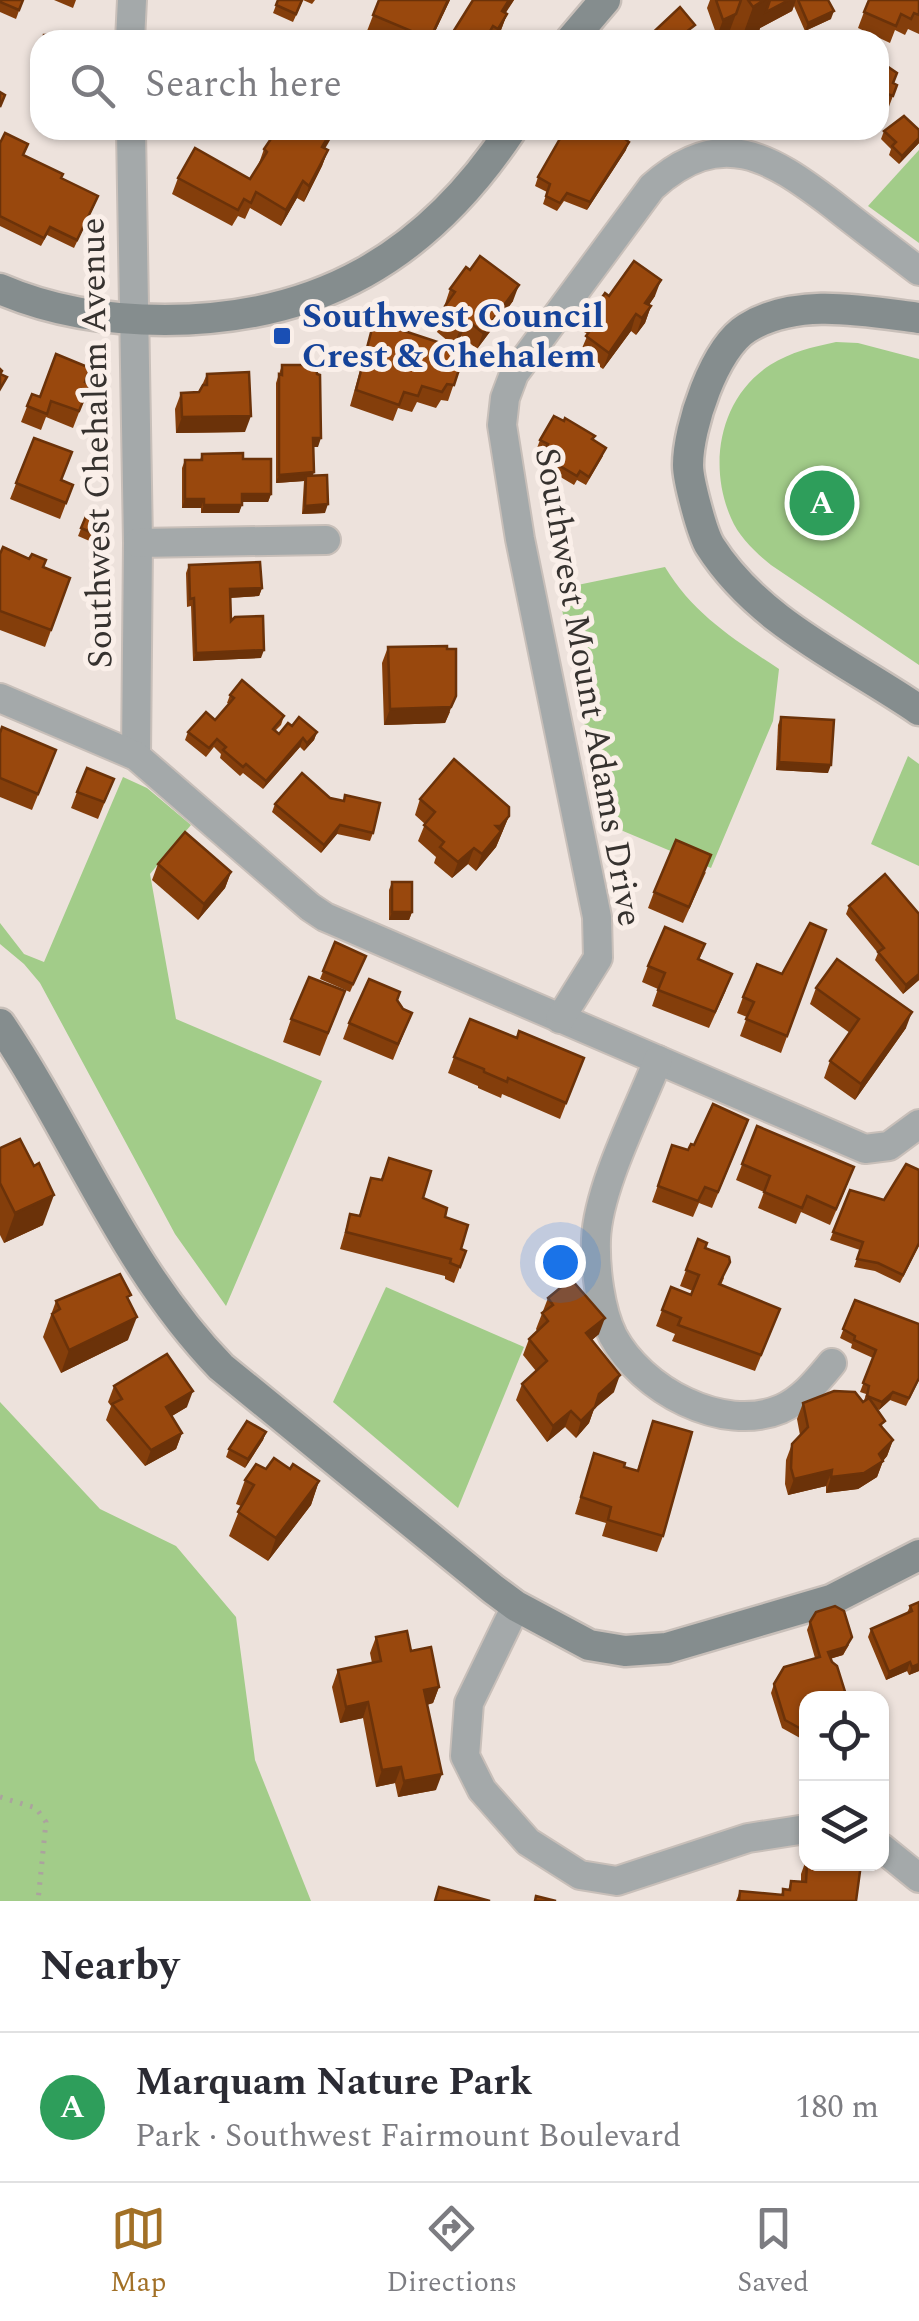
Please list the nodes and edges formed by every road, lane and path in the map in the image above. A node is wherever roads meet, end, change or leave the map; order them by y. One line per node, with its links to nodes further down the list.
1 (132, 0): 3 (street)
2 (605, 0): 4 (street)
3 (130, 30)
4 (580, 30)
5 (131, 140): 10 (street, Southwest Chehalem Avenue)
6 (503, 140): 10 (street)
7 (919, 271): 16 (street, Southwest Mount Adams Drive)
8 (0, 289): 10 (street)
9 (919, 318): 14 (street)
10 (134, 320): 12 (street, Southwest Chehalem Avenue)
11 (326, 540): 12 (street)
12 (138, 543): 15 (street, Southwest Chehalem Avenue)
13 (0, 698): 15 (street)
14 (919, 710)
15 (136, 756): 16 (street)
16 (560, 1019): 18 (street)
17 (0, 1024): 22 (street)
18 (658, 1060): 19 (street); 20 (street)
19 (919, 1124)
20 (832, 1364)
21 (919, 1555): 22 (street)
22 (516, 1606): 24 (street)
23 (0, 1796): 27 (path)
24 (799, 1830)
25 (889, 1854): 26 (street)
26 (919, 1878)
27 (38, 1901)

